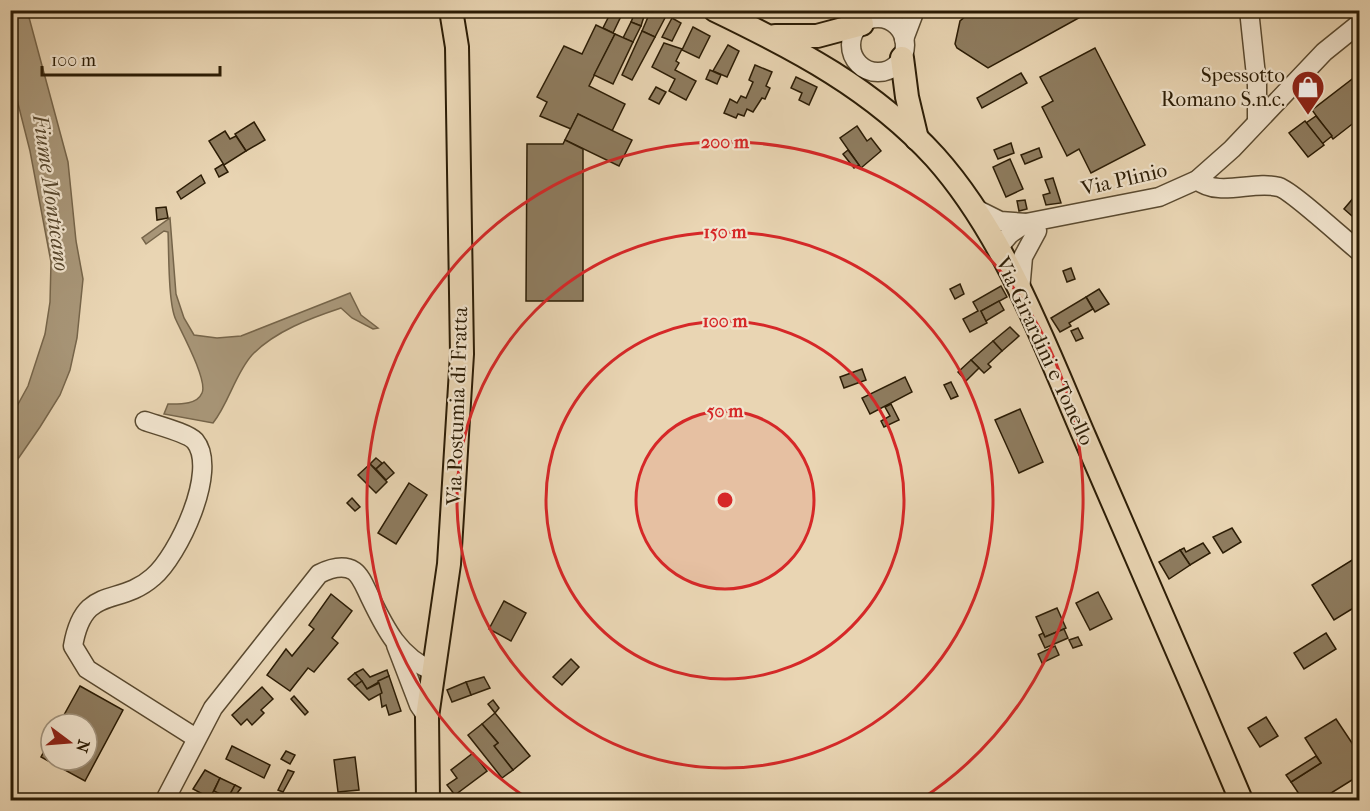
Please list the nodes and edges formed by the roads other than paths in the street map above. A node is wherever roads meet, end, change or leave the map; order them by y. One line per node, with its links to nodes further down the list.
1 (452, 10): 19 (main road, Via Postumia di Fratta)
2 (715, 10): 7 (main road, Via Girardini e Tonello)
3 (915, 10): 8 (street)
4 (1249, 10): 9 (street)
5 (868, 19): 7 (main road); 8 (street); 8 (street)
6 (1359, 23): 9 (street, Via Plinio)
7 (765, 35): 10 (main road, Via Girardini e Tonello)
8 (903, 48): 10 (main road)
9 (1257, 122): 11 (street, Via Plinio)
10 (917, 139): 12 (main road, Via Girardini e Tonello)
11 (1197, 180): 13 (street, Via Plinio); 15 (street)
12 (974, 208): 13 (street); 14 (main road, Via Girardini e Tonello)
13 (1037, 225): 14 (street, Via Plinio); 16 (street)
14 (998, 248): 16 (main road, Via Girardini e Tonello)
15 (1359, 252)
16 (1020, 295): 24 (main road, Via Girardini e Tonello)
17 (145, 421): 21 (street)
18 (395, 644): 19 (street); 20 (street); 21 (street)
19 (433, 671): 20 (main road, Via Postumia di Fratta)
20 (427, 717): 23 (main road, Via Postumia di Fratta)
21 (196, 738): 22 (street)
22 (165, 801)
23 (428, 801)
24 (1242, 801)

